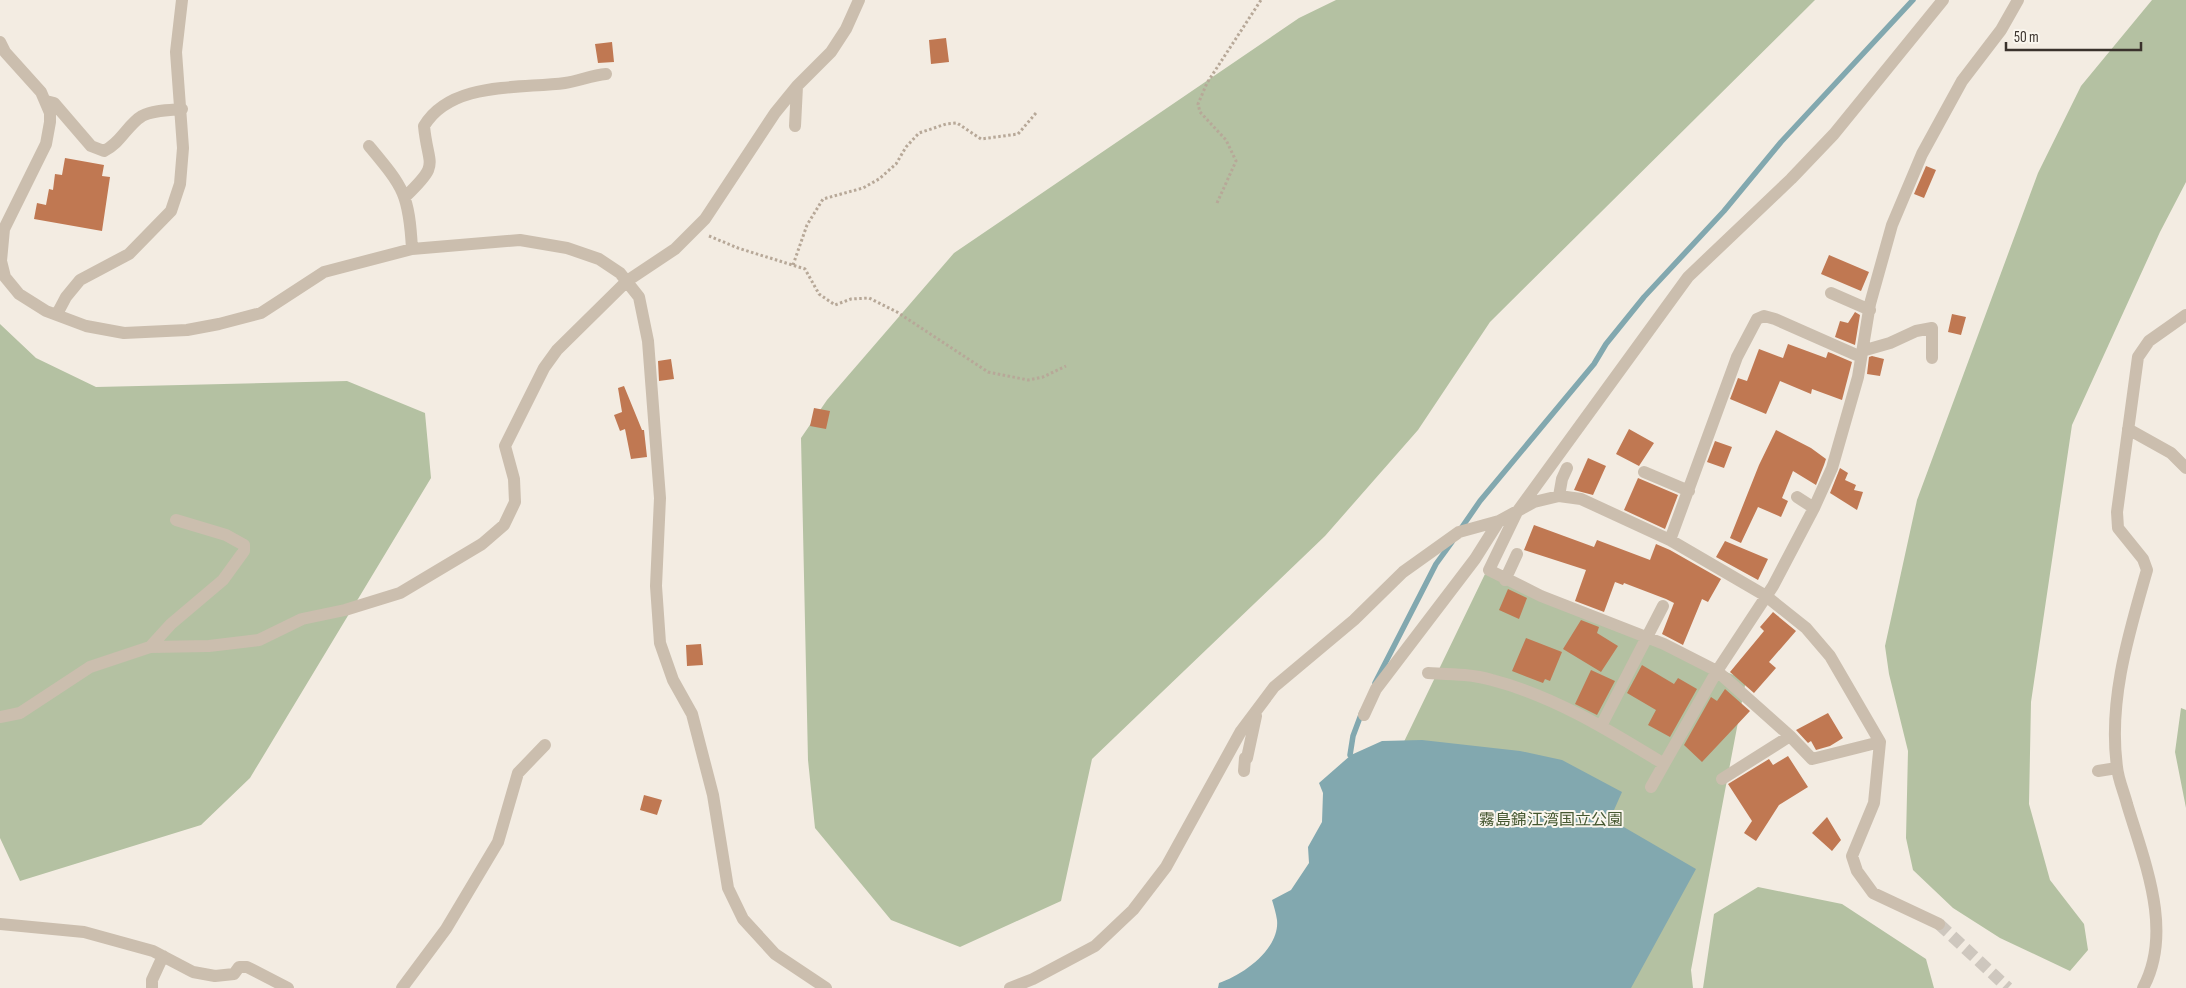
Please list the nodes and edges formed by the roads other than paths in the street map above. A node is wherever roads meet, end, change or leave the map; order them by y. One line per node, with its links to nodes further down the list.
1 (182, 0): 9 (street)
2 (859, 0): 7 (street)
3 (1943, 0): 29 (street)
4 (2018, 0): 16 (street)
5 (0, 42): 8 (street)
6 (606, 74): 12 (street)
7 (797, 86): 10 (street); 14 (street)
8 (46, 101): 9 (street); 17 (street)
9 (182, 109): 17 (street)
10 (796, 126)
11 (369, 146): 12 (street)
12 (406, 196): 13 (street)
13 (412, 248): 14 (street); 17 (street)
14 (627, 280): 38 (street); 60 (street)
15 (1831, 292): 16 (street)
16 (1870, 310): 19 (street)
17 (57, 314)
18 (2186, 315): 21 (street)
19 (1862, 354): 20 (street); 25 (street); 28 (street)
20 (1932, 358)
21 (2128, 428): 23 (street); 49 (street)
22 (1567, 468): 26 (street)
23 (2186, 468)
24 (1644, 472): 25 (street)
25 (1689, 491): 32 (street)
26 (1559, 496): 29 (street); 32 (street)
27 (1797, 497): 28 (street)
28 (1814, 508): 35 (street)
29 (1517, 512): 31 (street); 34 (street)
30 (176, 520): 38 (street)
31 (1499, 521): 41 (street); 42 (street)
32 (1670, 540): 35 (street)
33 (1517, 554): 34 (street)
34 (1505, 580): 37 (street)
35 (1766, 596): 39 (street); 46 (street)
36 (1663, 606): 37 (street)
37 (1646, 638): 39 (street); 44 (street)
38 (150, 647): 43 (street)
39 (1717, 671): 45 (street); 48 (street)
40 (1428, 673): 44 (street)
41 (1258, 708): 50 (street); 61 (street)
42 (1364, 715)
43 (0, 717)
44 (1601, 726): 48 (street)
45 (1790, 736): 46 (street); 52 (street)
46 (1880, 742): 55 (street)
47 (545, 745): 59 (street)
48 (1664, 764): 53 (street)
49 (2117, 768): 51 (street); 62 (street)
50 (1244, 771)
51 (2098, 771)
52 (1722, 779)
53 (1651, 787)
54 (0, 924): 56 (street)
55 (1939, 924)
56 (163, 956): 57 (street); 58 (street)
57 (152, 988)
58 (288, 988)
59 (402, 988)
60 (826, 988)
61 (1010, 988)
62 (2143, 988)

